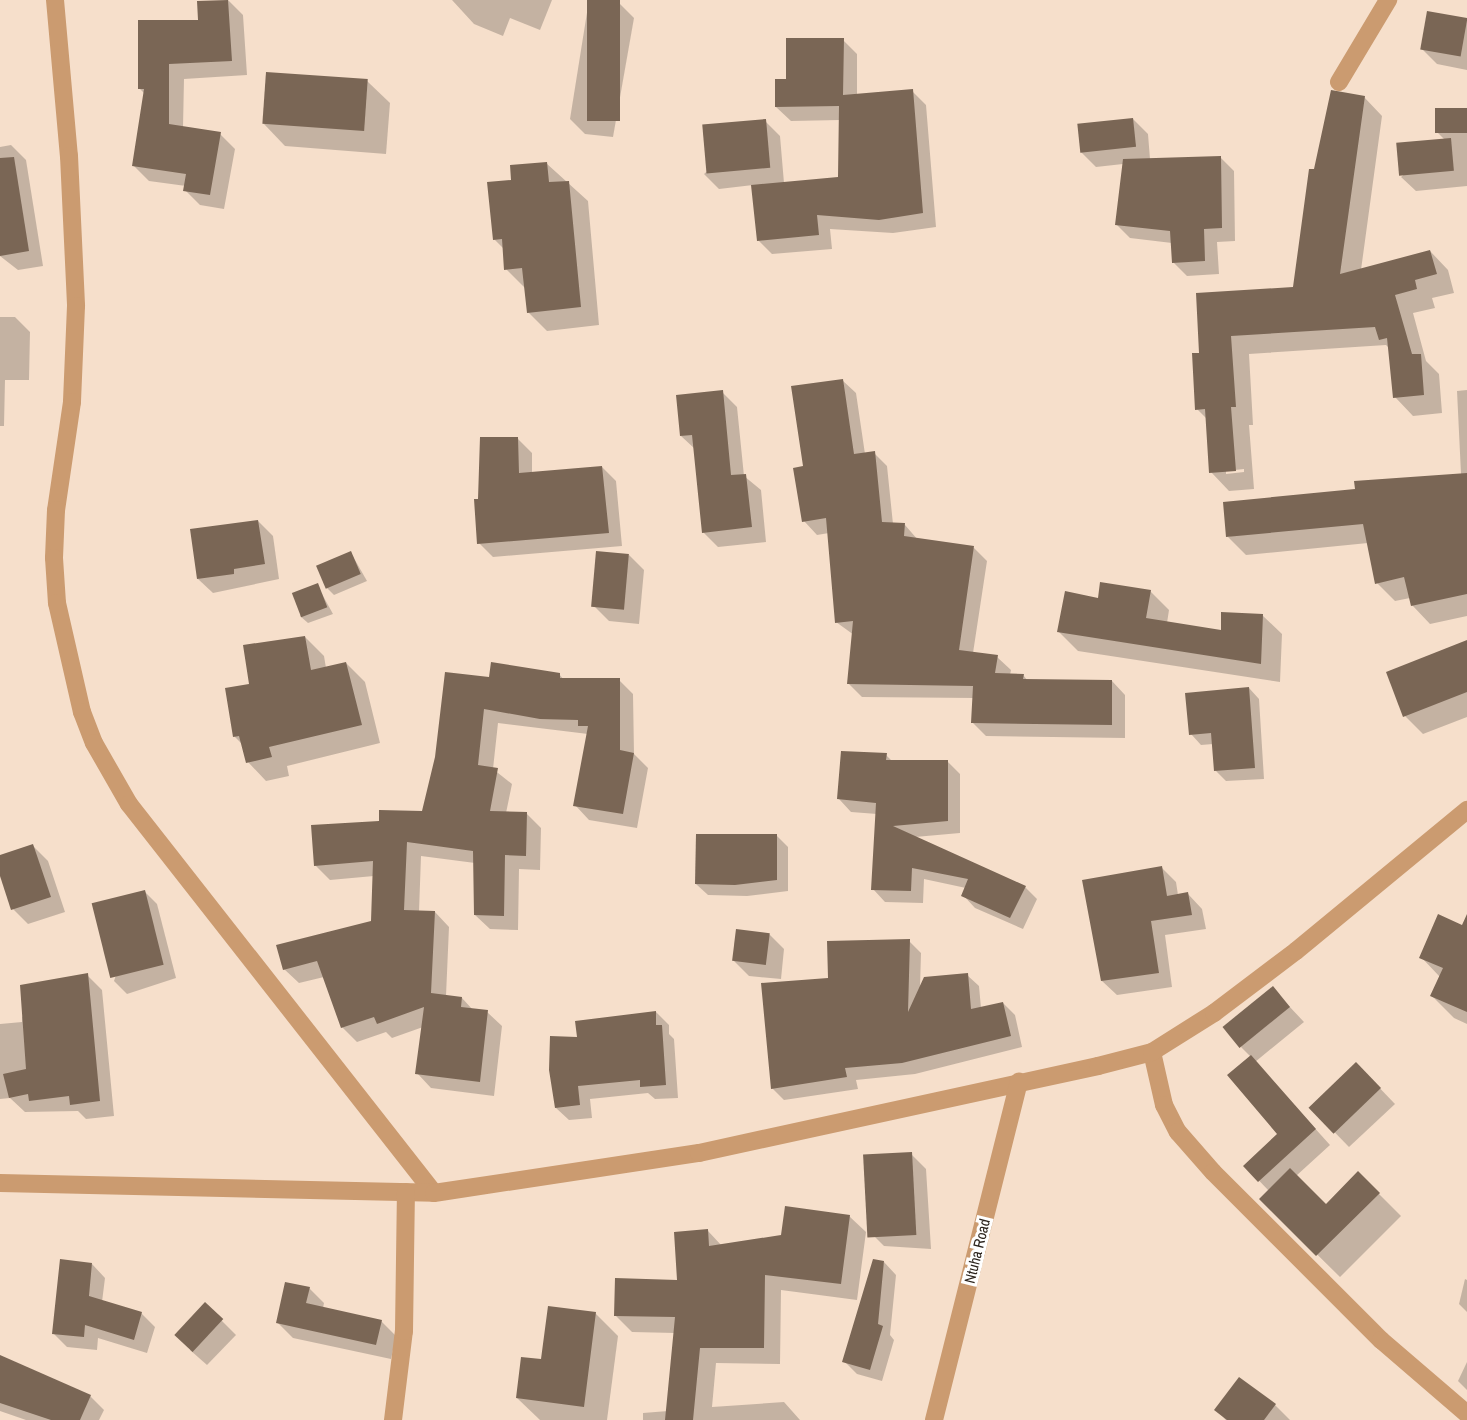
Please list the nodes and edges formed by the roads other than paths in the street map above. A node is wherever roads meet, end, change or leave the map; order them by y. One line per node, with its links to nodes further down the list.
1 (56, 0): 9 (street)
2 (1388, 0): 3 (street)
3 (1339, 82)
4 (1467, 810): 5 (street)
5 (1152, 1052): 6 (street); 10 (street)
6 (1019, 1082): 9 (street); 12 (street, Ntuha Road)
7 (0, 1183): 8 (street)
8 (406, 1192): 9 (street); 11 (street)
9 (434, 1193)
10 (1467, 1414)
11 (393, 1420)
12 (934, 1420)

